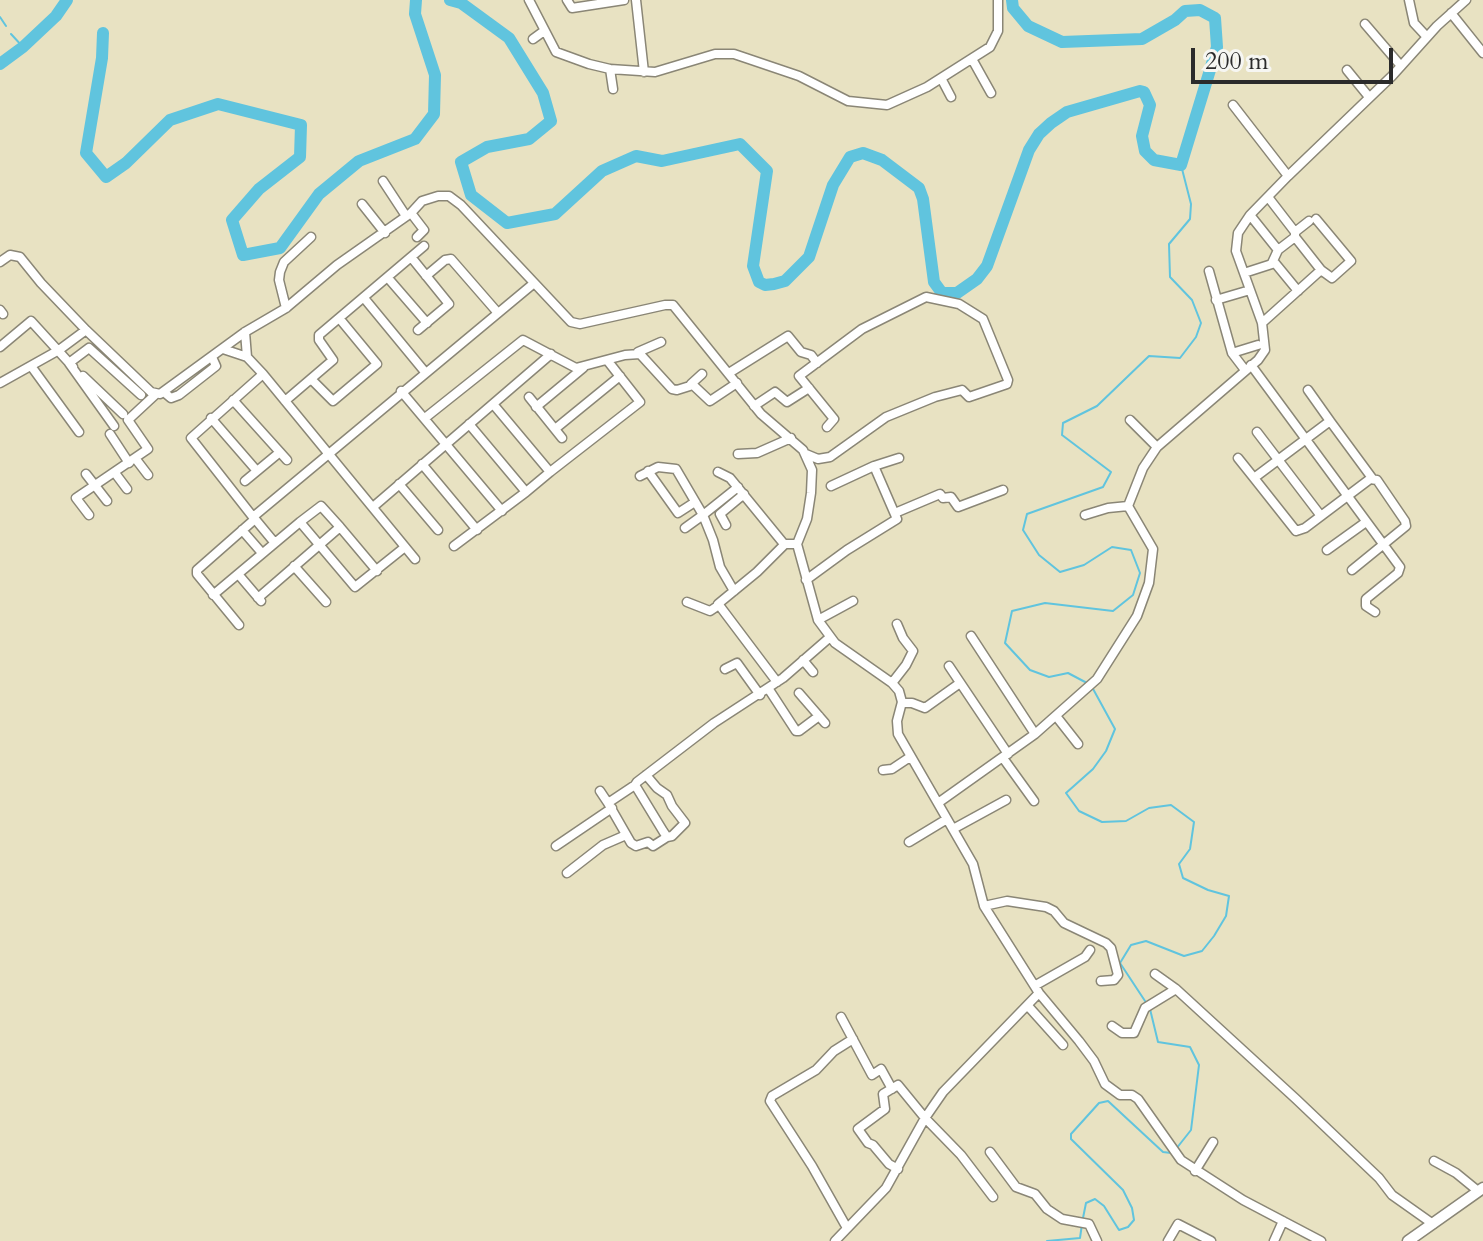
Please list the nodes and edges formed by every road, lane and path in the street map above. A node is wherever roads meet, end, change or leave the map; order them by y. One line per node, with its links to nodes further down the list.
1 (529, 0): 10 (street)
2 (567, 0): 3 (street)
3 (624, 0)
4 (636, 0): 18 (street)
5 (998, 0): 14 (street)
6 (1409, 0): 11 (street)
7 (1466, 0): 8 (street)
8 (1451, 13): 11 (street); 13 (street)
9 (1365, 24): 15 (street)
10 (544, 31): 12 (street); 16 (street)
11 (1427, 37): 15 (street)
12 (533, 39)
13 (1483, 53)
14 (972, 59): 19 (street); 21 (street)
15 (1401, 66): 23 (street)
16 (610, 69): 18 (street); 20 (street)
17 (1347, 70): 23 (street)
18 (644, 72): 19 (street)
19 (941, 78): 22 (street)
20 (613, 89)
21 (991, 93)
22 (951, 97)
23 (1369, 97): 25 (street)
24 (1233, 105): 25 (street)
25 (1288, 176): 27 (street)
26 (383, 181): 29 (street)
27 (1268, 197): 30 (street); 32 (street)
28 (362, 204): 31 (street)
29 (409, 215): 31 (street); 34 (street); 47 (street)
30 (1250, 215): 37 (street); 44 (street)
31 (385, 233): 52 (street)
32 (1295, 234): 37 (street); 42 (street); 42 (street)
33 (311, 237): 52 (street)
34 (417, 237)
35 (424, 246): 38 (street)
36 (460, 250): 39 (street)
37 (1278, 250): 41 (street)
38 (411, 257): 45 (street); 46 (street)
39 (451, 259): 45 (street); 53 (street)
40 (0, 262): 57 (street)
41 (1272, 263): 44 (street); 49 (street)
42 (1321, 270): 49 (street)
43 (1209, 271): 51 (street)
44 (1244, 273): 48 (street)
45 (426, 276): 55 (street)
46 (388, 278): 50 (street); 55 (street)
47 (533, 284): 53 (street); 76 (street)
48 (1250, 290): 51 (street); 56 (street)
49 (1298, 291): 56 (street)
50 (364, 298): 54 (street); 75 (street)
51 (1216, 300): 66 (street)
52 (286, 308): 59 (street)
53 (498, 313): 75 (street)
54 (339, 318): 80 (street); 80 (street)
55 (427, 323): 58 (street)
56 (1262, 323): 74 (street)
57 (86, 330): 64 (street); 87 (street)
58 (418, 330)
59 (245, 332): 63 (street); 68 (street)
60 (661, 342): 65 (street)
61 (1258, 345): 66 (street)
62 (0, 347): 64 (street)
63 (223, 349): 68 (street); 87 (street)
64 (59, 350): 70 (street); 72 (street)
65 (637, 353): 69 (street); 83 (street)
66 (1232, 353): 74 (street)
67 (551, 354): 73 (street); 92 (street); 97 (street)
68 (247, 357): 77 (street)
69 (607, 360): 73 (street); 79 (street)
70 (69, 363): 88 (street); 95 (street); 116 (street)
71 (817, 363): 76 (street); 84 (street); 112 (street)
72 (31, 366): 81 (street); 103 (street)
73 (584, 367): 94 (street)
74 (1248, 368): 107 (street); 109 (street)
75 (425, 372): 86 (street)
76 (729, 373): 82 (street)
77 (263, 374): 90 (street); 91 (street)
78 (702, 374): 83 (street)
79 (620, 376): 102 (street); 120 (street)
80 (311, 379): 91 (street)
81 (0, 383)
82 (737, 383): 83 (street); 93 (street)
83 (691, 384)
84 (809, 388): 93 (street); 101 (street)
85 (1308, 390): 99 (street)
86 (401, 391): 97 (street); 110 (street)
87 (161, 394): 116 (street)
88 (141, 395)
89 (529, 397): 94 (street)
90 (233, 400): 96 (street); 119 (street)
91 (285, 401): 110 (street)
92 (493, 404): 100 (street); 120 (street)
93 (754, 406): 106 (street)
94 (536, 407): 102 (street)
95 (123, 414)
96 (211, 418): 119 (street); 146 (street)
97 (425, 418): 108 (street)
98 (1130, 420): 109 (street)
99 (1330, 421): 107 (street); 126 (street)
100 (469, 424): 108 (street); 134 (street)
101 (827, 427)
102 (555, 429): 105 (street)
103 (79, 432)
104 (1257, 432): 115 (street)
105 (562, 438)
106 (791, 438): 111 (street); 112 (street)
107 (1304, 441): 115 (street); 135 (street)
108 (446, 444): 117 (street); 140 (street)
109 (1157, 447): 138 (street)
110 (329, 454): 139 (street); 146 (street)
111 (738, 454)
112 (806, 454): 157 (street)
113 (899, 458): 118 (street)
114 (1238, 458): 125 (street)
115 (1278, 459): 125 (street); 145 (street)
116 (132, 460): 122 (street); 124 (street)
117 (422, 464): 128 (street); 154 (street)
118 (874, 466): 130 (street); 141 (street)
119 (257, 471): 127 (street)
120 (550, 472): 134 (street)
121 (718, 472): 133 (street)
122 (115, 473): 129 (street); 131 (street)
123 (86, 474): 129 (street)
124 (148, 475)
125 (1254, 478): 145 (street)
126 (1372, 478): 135 (street); 160 (street)
127 (245, 481)
128 (399, 484): 139 (street); 153 (street)
129 (95, 485): 136 (street); 142 (street)
130 (831, 486)
131 (127, 489)
132 (1003, 490): 141 (street)
133 (741, 491): 143 (street); 149 (street); 156 (street)
134 (526, 492): 140 (street)
135 (1348, 497): 145 (street); 148 (street)
136 (107, 501)
137 (695, 502): 137 (street); 143 (street)
138 (1128, 506): 144 (street); 192 (street)
139 (373, 507): 161 (street)
140 (502, 511): 154 (street)
141 (895, 513): 169 (street)
142 (89, 515)
143 (703, 515): 151 (street); 170 (street)
144 (1085, 515)
145 (1321, 516)
146 (254, 518): 152 (street); 155 (street)
147 (300, 522): 150 (street); 155 (street); 158 (street)
148 (1366, 522): 160 (street); 162 (street)
149 (726, 525)
150 (340, 527): 158 (street); 167 (street)
151 (685, 528)
152 (242, 530): 163 (street); 171 (street)
153 (438, 530)
154 (477, 530): 159 (street)
155 (274, 542): 163 (street)
156 (785, 544): 157 (street); 170 (street)
157 (797, 544): 169 (street)
158 (318, 546): 165 (street); 167 (street)
159 (454, 546)
160 (1384, 546): 166 (street); 176 (street)
161 (405, 547): 164 (street); 167 (street)
162 (1327, 550)
163 (262, 553): 168 (street)
164 (415, 559)
165 (294, 566): 168 (street); 173 (street)
166 (1352, 570)
167 (377, 571)
168 (238, 574): 171 (street)
169 (806, 580): 177 (street)
170 (734, 591): 175 (street)
171 (213, 595): 179 (street)
172 (853, 601): 177 (street)
173 (326, 602)
174 (687, 602): 175 (street)
175 (718, 604): 186 (street)
176 (1375, 612)
177 (818, 620): 181 (street)
178 (897, 624): 187 (street)
179 (239, 625)
180 (971, 636): 193 (street)
181 (829, 638): 182 (street); 187 (street)
182 (803, 660): 185 (street); 186 (street)
183 (949, 666): 188 (street)
184 (725, 669): 189 (street)
185 (813, 672)
186 (777, 682): 189 (street)
187 (892, 683): 191 (street)
188 (960, 683): 191 (street); 195 (street)
189 (764, 692): 190 (street); 198 (street)
190 (799, 693)
191 (902, 701): 196 (street)
192 (1056, 716): 193 (street); 194 (street)
193 (1035, 734): 195 (street)
194 (1078, 744)
195 (1006, 756): 202 (street); 203 (street)
196 (910, 757): 197 (street); 203 (street)
197 (883, 770)
198 (646, 775): 199 (street); 208 (street)
199 (635, 785): 204 (street); 208 (street)
200 (600, 791): 204 (street)
201 (1006, 800): 206 (street)
202 (1034, 801)
203 (938, 803): 205 (street)
204 (610, 806): 207 (street); 210 (street)
205 (947, 819): 206 (street); 209 (street)
206 (953, 829): 212 (street)
207 (626, 835): 208 (street); 211 (street)
208 (667, 837)
209 (909, 842)
210 (556, 846)
211 (567, 873)
212 (984, 906): 215 (street); 216 (street)
213 (1090, 950): 216 (street)
214 (1155, 974): 217 (street)
215 (1101, 981)
216 (1037, 989): 218 (street); 229 (street)
217 (1176, 989): 220 (street); 233 (street)
218 (1028, 1006): 222 (street); 224 (street)
219 (841, 1017): 221 (street)
220 (1112, 1026)
221 (853, 1039): 223 (street); 234 (street)
222 (1063, 1045)
223 (892, 1089): 224 (street); 228 (street)
224 (925, 1118): 228 (street); 231 (street)
225 (1213, 1142): 229 (street)
226 (990, 1152): 236 (street)
227 (1434, 1161): 230 (street)
228 (898, 1169): 234 (street)
229 (1195, 1171): 232 (street)
230 (1480, 1189): 233 (main road)
231 (993, 1197)
232 (1283, 1221): 239 (street); 240 (street)
233 (1433, 1224): 241 (main road)
234 (847, 1228): 235 (street)
235 (835, 1241)
236 (1097, 1241)
237 (1168, 1241): 238 (street)
238 (1211, 1241)
239 (1274, 1241)
240 (1321, 1241)
241 (1408, 1241)

